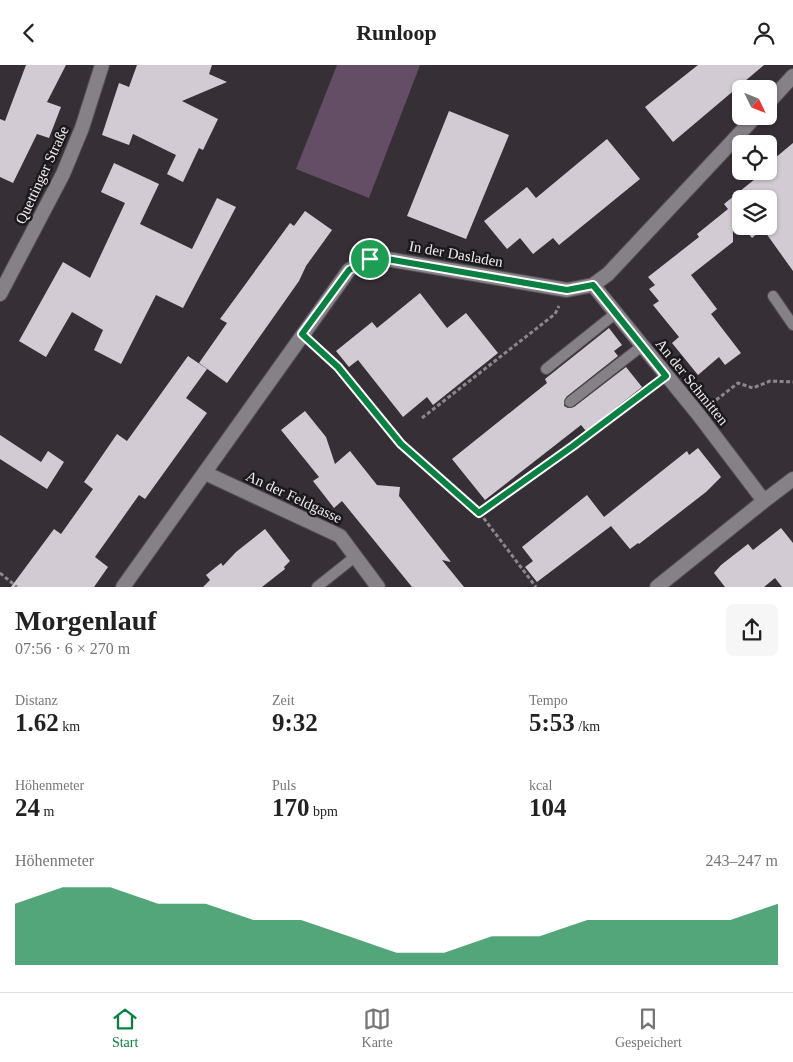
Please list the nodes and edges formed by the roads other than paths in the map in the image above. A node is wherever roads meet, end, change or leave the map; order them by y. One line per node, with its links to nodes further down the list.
1 (102, 65): 6 (street, Quettinger Straße)
2 (793, 76): 3 (street)
3 (778, 92)
4 (748, 125): 5 (street, In der Dasladen)
5 (593, 285): 8 (street, An der Schmitten); 13 (street, In der Dasladen)
6 (0, 294)
7 (773, 296): 9 (lane)
8 (616, 313): 10 (street, An der Schmitten); 11 (lane)
9 (793, 325)
10 (642, 346): 12 (lane); 15 (street, An der Schmitten)
11 (546, 369)
12 (570, 402)
13 (205, 473): 16 (street, An der Feldgasse); 17 (street, In der Dasladen)
14 (793, 479): 15 (street)
15 (764, 501): 20 (street)
16 (356, 556): 18 (lane); 19 (street, An der Feldgasse)
17 (123, 587)
18 (317, 587)
19 (378, 587)
20 (657, 587)

